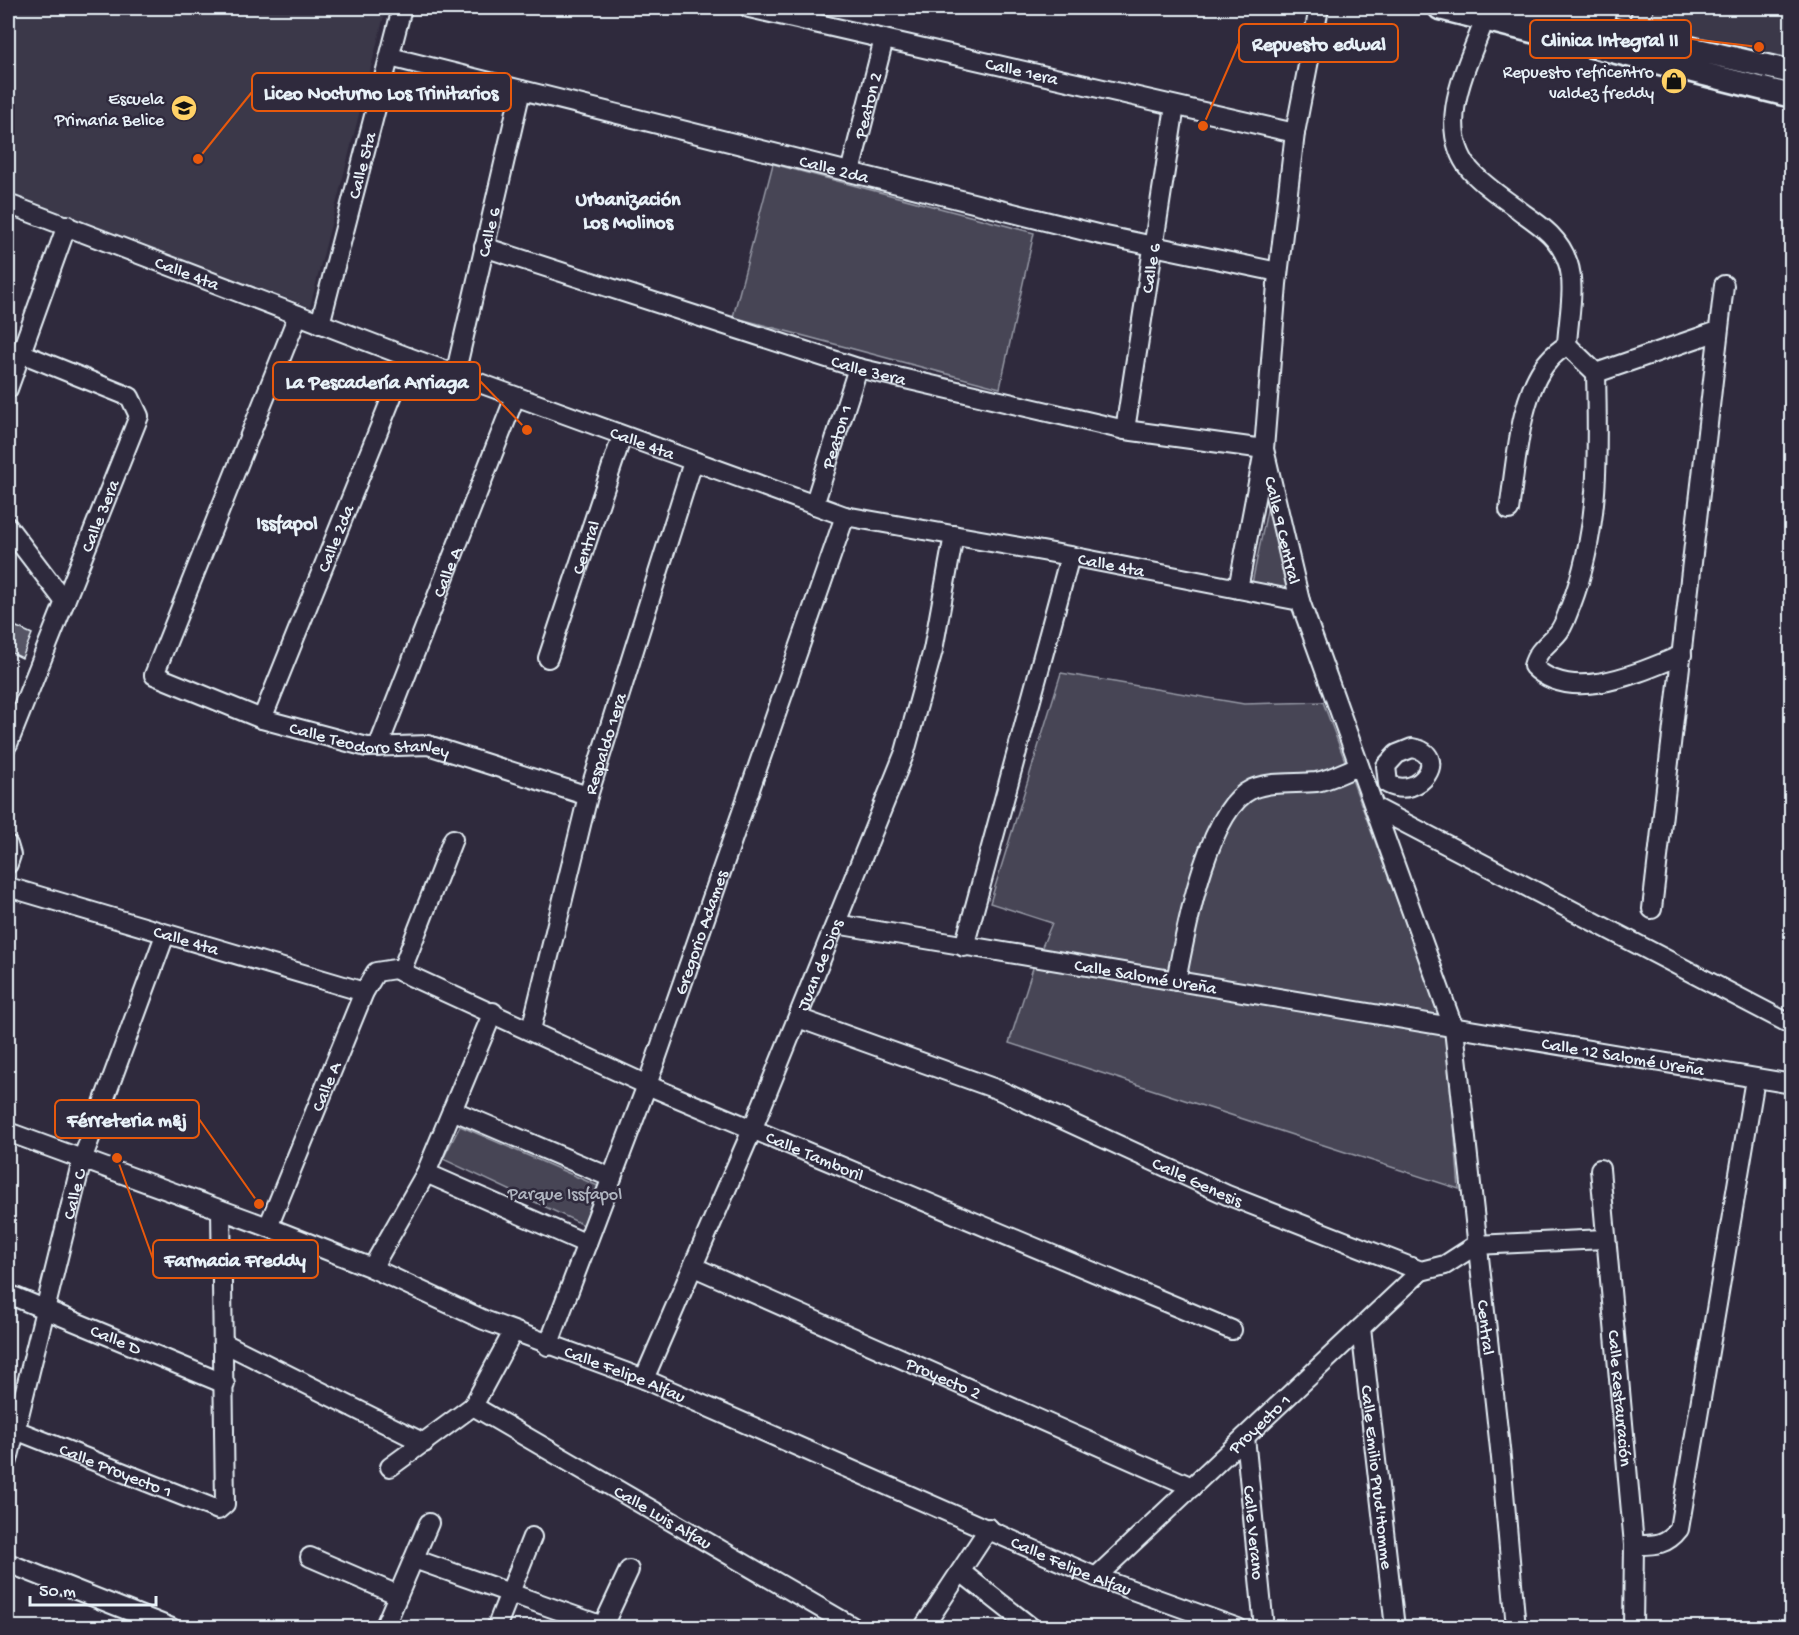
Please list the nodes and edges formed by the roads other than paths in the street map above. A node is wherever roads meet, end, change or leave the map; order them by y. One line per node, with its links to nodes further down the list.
1 (402, 8): 12 (street, Calle 5ta)
2 (749, 8): 11 (street, Calle 1era)
3 (1319, 8): 17 (street, Calle 9 Central)
4 (1440, 8): 9 (main road)
5 (1518, 8): 7 (main road)
6 (1644, 8): 10 (street)
7 (1548, 11): 8 (main road)
8 (1605, 18): 10 (main road)
9 (1485, 19): 15 (main road); 28 (street)
10 (1634, 35): 13 (main road)
11 (884, 39): 16 (street, Calle 1era); 18 (street, Peaton 2)
12 (390, 57): 14 (street, Calle 2da); 26 (street, Calle 5ta)
13 (1791, 72)
14 (521, 90): 18 (street, Calle 2da); 22 (street, Calle 6)
15 (1791, 96)
16 (1175, 106): 17 (street, Calle 1era); 21 (street, Calle 6)
17 (1296, 133): 23 (street, Calle 9 Central)
18 (850, 172): 21 (street, Calle 2da)
19 (8, 204): 20 (street, Calle 4ta)
20 (67, 225): 25 (street, Calle 4ta); 29 (street)
21 (1153, 246): 23 (street, Calle 2da); 36 (street, Calle 6)
22 (484, 247): 31 (street, Calle 3era); 33 (street, Calle 6)
23 (1278, 272): 38 (street, Calle 9 Central)
24 (1724, 285): 27 (street)
25 (298, 315): 26 (street, Calle 4ta); 51 (street, Calle Teodoro Stanley)
26 (320, 324): 30 (street, Calle 4ta)
27 (1718, 331): 32 (street); 49 (street)
28 (1567, 345): 32 (street); 41 (street)
29 (21, 353): 34 (street); 48 (street, Calle 3era)
30 (408, 357): 33 (street, Calle 4ta); 51 (street, Calle 2da)
31 (858, 369): 36 (street, Calle 3era); 40 (street, Peaton 1)
32 (1596, 373): 49 (street)
33 (455, 375): 35 (street, Calle 4ta)
34 (8, 389)
35 (515, 397): 37 (street, Calle 4ta); 53 (street, Calle A)
36 (1125, 430): 38 (street, Calle 3era)
37 (622, 436): 39 (street, Calle 4ta); 50 (street, Central)
38 (1264, 449): 46 (street); 47 (street, Calle 9 Central)
39 (693, 462): 40 (street, Calle 4ta); 56 (street, Respaldo 1era)
40 (813, 505): 42 (street, Calle 4ta)
41 (1509, 510)
42 (845, 516): 44 (street, Calle 4ta); 76 (street, Gregorio Adames)
43 (8, 527): 48 (street)
44 (954, 535): 45 (street, Calle 4ta); 63 (street, Juan de Dios)
45 (1070, 556): 46 (street, Calle 4ta); 65 (street)
46 (1238, 590): 47 (street, Calle 4ta)
47 (1300, 601): 54 (street, Calle 9 Central)
48 (65, 602): 52 (street, Calle 3era)
49 (1682, 655): 62 (street)
50 (548, 658)
51 (262, 719): 53 (street, Calle Teodoro Stanley)
52 (8, 744)
53 (378, 747): 56 (street, Calle Teodoro Stanley)
54 (1359, 766): 57 (street, Calle 9 Central); 67 (street)
55 (1388, 784): 57 (street)
56 (588, 796): 73 (street, Respaldo 1era)
57 (1371, 800): 71 (street); 72 (street, Calle 9 Central)
58 (453, 839): 66 (street)
59 (8, 845): 60 (street)
60 (8, 864)
61 (8, 887): 64 (street, Calle 4ta)
62 (1652, 909)
63 (836, 924): 65 (street, Calle Salomé Ureña); 70 (street, Juan de Dios)
64 (165, 935): 68 (street, Calle 4ta); 80 (street, Calle C)
65 (964, 946): 67 (street, Calle Salomé Ureña)
66 (401, 972): 68 (street, Calle A); 69 (street, Calle Tamboril)
67 (1176, 981): 72 (street, Calle Salomé Ureña)
68 (364, 992): 85 (street, Calle A)
69 (493, 1012): 73 (street, Calle Tamboril); 77 (street)
70 (798, 1018): 78 (street, Juan de Dios); 91 (street, Calle Genesis)
71 (1791, 1025)
72 (1454, 1029): 74 (street, Calle 12 Salomé Ureña); 88 (street, Central)
73 (531, 1030): 76 (street, Calle Tamboril)
74 (1755, 1079): 75 (street, Calle 12 Salomé Ureña); 111 (street)
75 (1791, 1084)
76 (647, 1085): 78 (street, Calle Tamboril); 83 (street, Gregorio Adames)
77 (452, 1110): 82 (street); 83 (street)
78 (752, 1130): 89 (street, Juan de Dios); 95 (street, Calle Tamboril)
79 (8, 1132): 80 (street, Calle Felipe Alfau)
80 (82, 1160): 84 (street, Calle Felipe Alfau); 93 (street, Calle C)
81 (1600, 1169): 86 (street, Calle Restauración)
82 (426, 1173): 87 (street); 90 (street)
83 (612, 1178): 87 (street, Gregorio Adames)
84 (221, 1210): 85 (street, Calle Felipe Alfau); 97 (street)
85 (268, 1227): 90 (street, Calle Felipe Alfau)
86 (1605, 1239): 88 (street); 111 (street, Calle Restauración)
87 (586, 1244): 98 (street, Gregorio Adames)
88 (1476, 1245): 91 (street); 130 (street, Central)
89 (694, 1267): 99 (street, Juan de Dios); 107 (street, Proyecto 2)
90 (372, 1268): 96 (street, Calle Felipe Alfau)
91 (1421, 1271): 94 (street, Proyecto 1)
92 (8, 1294): 93 (street, Calle D)
93 (46, 1311): 100 (street, Calle D); 102 (street, Calle C)
94 (1361, 1328): 103 (street, Proyecto 1); 129 (street, Calle Emilio Prud'Homme)
95 (1232, 1330)
96 (513, 1332): 98 (street, Calle Felipe Alfau); 101 (street)
97 (224, 1343): 100 (street); 104 (street)
98 (548, 1346): 99 (street, Calle Felipe Alfau)
99 (644, 1379): 109 (street, Calle Felipe Alfau)
100 (225, 1384): 102 (street, Calle Proyecto 1)
101 (473, 1406): 104 (street); 124 (street, Calle Luis Alfau)
102 (11, 1428): 105 (street, Calle C)
103 (1245, 1437): 107 (street, Proyecto 1); 128 (street, Calle Verano)
104 (424, 1443): 106 (street)
105 (8, 1460)
106 (390, 1467)
107 (1192, 1487): 117 (street, Proyecto 1)
108 (429, 1523): 113 (street)
109 (989, 1528): 116 (street); 117 (street, Calle Felipe Alfau)
110 (532, 1538): 118 (street)
111 (1634, 1545): 131 (street, Calle Restauración)
112 (310, 1557): 119 (street)
113 (414, 1559): 118 (street); 119 (street)
114 (8, 1563): 121 (street)
115 (629, 1570): 120 (street)
116 (961, 1572): 125 (street); 126 (street)
117 (1096, 1577): 127 (street, Calle Felipe Alfau)
118 (510, 1592): 120 (street); 123 (street)
119 (398, 1595): 122 (street)
120 (603, 1627)
121 (172, 1628)
122 (384, 1628)
123 (496, 1628)
124 (855, 1628)
125 (923, 1628)
126 (1032, 1628)
127 (1238, 1628)
128 (1264, 1628)
129 (1395, 1628)
130 (1516, 1628)
131 (1633, 1628)

